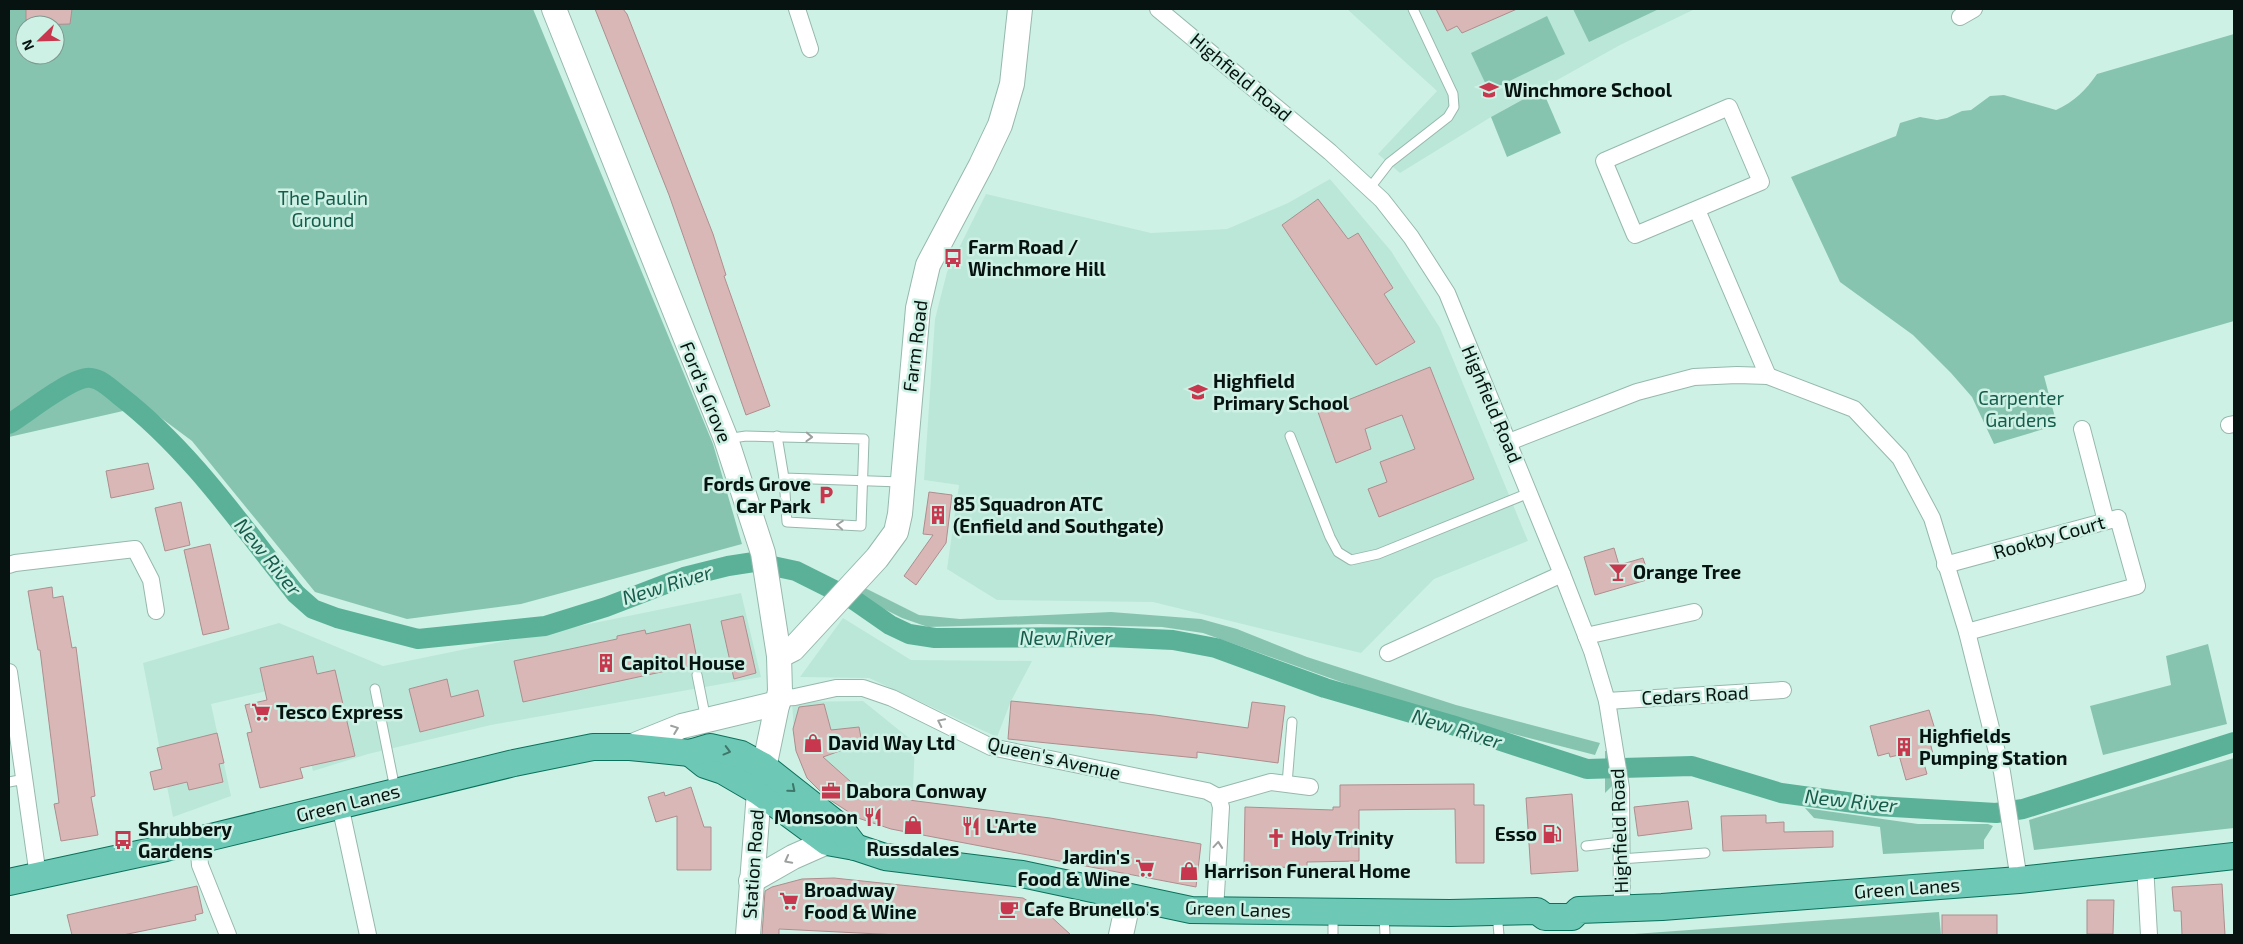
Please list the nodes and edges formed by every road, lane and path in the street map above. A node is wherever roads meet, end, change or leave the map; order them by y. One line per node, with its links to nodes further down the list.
1 (554, 9): 15 (street, Ford's Grove)
2 (797, 9): 8 (street)
3 (1020, 9): 19 (street, Farm Road)
4 (1158, 9): 9 (street, Highfield Road)
5 (1413, 9): 9 (lane)
6 (1974, 9): 7 (street)
7 (1960, 17)
8 (810, 49)
9 (1369, 189): 16 (street, Highfield Road)
10 (1697, 210): 10 (street); 11 (street)
11 (1768, 376): 16 (street); 23 (street)
12 (2082, 429): 21 (street)
13 (777, 436): 15 (lane); 17 (lane); 18 (lane, one-way to 18)
14 (1290, 436): 20 (lane)
15 (726, 439): 30 (street, Ford's Grove)
16 (1509, 442): 20 (street, Highfield Road)
17 (784, 478): 18 (lane); 18 (lane, one-way to 17)
18 (864, 481): 19 (lane)
19 (902, 482): 30 (street, Farm Road)
20 (1529, 492): 24 (street, Highfield Road)
21 (2106, 521): 23 (street, Rookby Court); 27 (street, Rookby Court)
22 (9, 565): 25 (street)
23 (1945, 565): 27 (street)
24 (1562, 574): 28 (street, Highfield Road); 29 (street)
25 (156, 611)
26 (1694, 612): 28 (street)
27 (1967, 632): 60 (street)
28 (1586, 636): 36 (street, Highfield Road)
29 (1388, 653)
30 (779, 656): 35 (street, Ford's Grove)
31 (9, 672): 42 (street)
32 (697, 675): 37 (lane)
33 (374, 689): 46 (lane)
34 (1783, 690): 36 (street, Cedars Road)
35 (779, 700): 37 (street); 41 (street, Ford's Grove); 48 (street, Queen's Avenue, one-way to 35)
36 (1606, 701): 52 (street, Highfield Road)
37 (706, 720): 39 (street, one-way to 37)
38 (1292, 722): 44 (lane)
39 (630, 747): 40 (main road, Green Lanes); 46 (main road, Green Lanes)
40 (690, 753): 41 (main road, Green Lanes, one-way to 41); 47 (main road, Green Lanes)
41 (763, 766): 47 (street, Ford's Grove); 54 (main road, Green Lanes, one-way to 54)
42 (25, 779): 43 (lane); 59 (street)
43 (9, 782)
44 (1287, 784): 45 (street); 48 (street)
45 (1310, 788)
46 (396, 792): 49 (main road, Green Lanes)
47 (759, 792): 51 (main road, Green Lanes); 61 (street, Station Road)
48 (1218, 797): 65 (street, one-way to 48)
49 (340, 806): 50 (main road, Green Lanes); 70 (street)
50 (198, 840): 59 (main road, Green Lanes); 69 (street)
51 (827, 842): 54 (main road, Green Lanes); 61 (street, one-way to 61)
52 (1621, 842): 53 (lane); 57 (street, Highfield Road)
53 (1586, 846)
54 (855, 847): 63 (main road, Green Lanes)
55 (1704, 853): 57 (lane)
56 (2234, 856): 58 (main road, Green Lanes)
57 (1620, 859): 64 (street, Highfield Road)
58 (2145, 865): 60 (main road, Green Lanes); 73 (street)
59 (38, 876): 62 (main road, Green Lanes)
60 (2019, 880): 64 (main road, Green Lanes)
61 (751, 881): 71 (street, Station Road)
62 (9, 882)
63 (1129, 898): 65 (main road, Green Lanes); 72 (street)
64 (1622, 908): 68 (main road, Green Lanes)
65 (1215, 911): 66 (main road, Green Lanes)
66 (1333, 923): 67 (main road, Green Lanes)
67 (1385, 923): 68 (main road, Green Lanes)
68 (1498, 923)
69 (228, 935)
70 (368, 935)
71 (748, 935)
72 (1121, 935)
73 (2149, 935)

